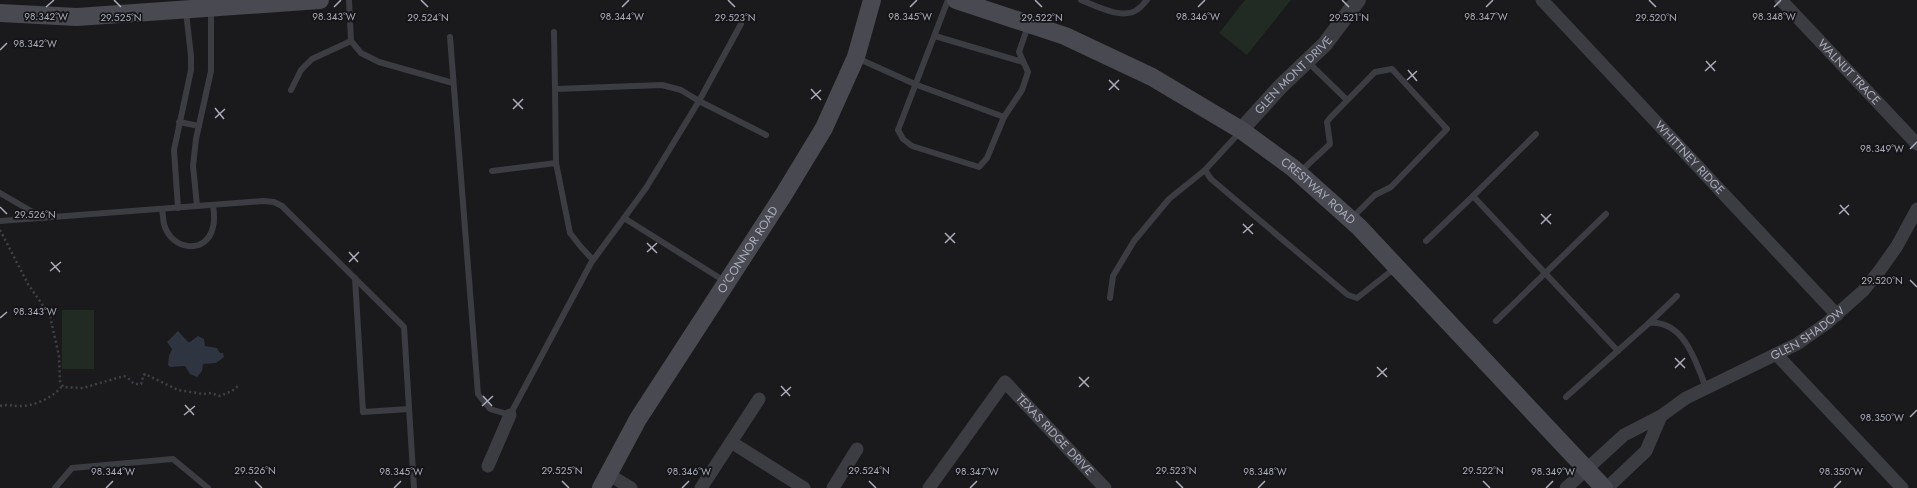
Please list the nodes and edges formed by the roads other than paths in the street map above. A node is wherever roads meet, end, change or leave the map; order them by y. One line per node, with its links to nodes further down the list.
1 (320, 0): 11 (main road)
2 (349, 0): 19 (lane)
3 (872, 0): 20 (main road, O'CONNOR ROAD)
4 (948, 0): 17 (lane)
5 (956, 0): 14 (main road, CRESTWAY ROAD)
6 (1081, 0): 7 (lane)
7 (1147, 0)
8 (1358, 0): 21 (street, GLEN MONT DRIVE)
9 (1542, 0): 60 (street, WHITTNEY RIDGE)
10 (1781, 0): 35 (street, WALNUT TRACE)
11 (211, 4): 12 (main road); 31 (lane)
12 (186, 5): 13 (main road); 30 (lane)
13 (0, 12)
14 (1029, 23): 22 (lane); 32 (main road, CRESTWAY ROAD)
15 (741, 24): 28 (lane)
16 (554, 32): 25 (lane)
17 (935, 36): 22 (lane); 24 (lane)
18 (450, 37): 23 (lane)
19 (351, 42): 23 (lane); 26 (lane)
20 (856, 57): 24 (lane); 57 (main road, O'CONNOR ROAD)
21 (1307, 61): 27 (lane); 32 (street, GLEN MONT DRIVE)
22 (1023, 62): 29 (lane)
23 (453, 83): 69 (lane)
24 (917, 85): 29 (lane); 29 (lane)
25 (555, 88): 28 (lane); 36 (lane)
26 (291, 90)
27 (1347, 100): 39 (lane); 50 (lane)
28 (699, 101): 34 (lane); 49 (lane)
29 (1004, 117)
30 (179, 122): 31 (lane); 44 (lane)
31 (199, 126): 43 (lane)
32 (1241, 130): 37 (lane); 39 (main road, CRESTWAY ROAD)
33 (1536, 134): 41 (lane)
34 (766, 135)
35 (1917, 144)
36 (556, 163): 38 (lane); 53 (lane)
37 (1205, 170): 54 (lane); 59 (lane)
38 (492, 171)
39 (1299, 173): 50 (main road, CRESTWAY ROAD)
40 (0, 193): 48 (lane)
41 (1473, 196): 52 (lane); 55 (lane)
42 (213, 205): 43 (lane); 45 (lane); 56 (lane)
43 (197, 206): 44 (lane)
44 (178, 208): 45 (lane)
45 (162, 209): 48 (lane)
46 (1917, 209): 60 (street, GLEN SHADOW)
47 (1606, 214): 55 (lane)
48 (43, 218): 51 (lane)
49 (624, 218): 53 (lane); 57 (lane)
50 (1350, 220): 54 (main road, CRESTWAY ROAD)
51 (0, 221)
52 (1426, 241)
53 (594, 260): 69 (lane)
54 (1396, 267): 74 (main road, CRESTWAY ROAD)
55 (1546, 273): 61 (lane); 63 (lane)
56 (355, 278): 68 (lane); 68 (lane)
57 (727, 282): 75 (main road, O'CONNOR ROAD)
58 (1677, 296): 62 (lane)
59 (1110, 298)
60 (1837, 315): 64 (street, GLEN SHADOW)
61 (1496, 321)
62 (1649, 323): 63 (lane); 65 (lane)
63 (1618, 351): 66 (lane)
64 (1777, 355): 65 (street, GLEN SHADOW); 87 (street)
65 (1706, 388): 70 (street, GLEN SHADOW)
66 (1566, 397)
67 (759, 398): 71 (street)
68 (409, 409): 78 (lane)
69 (510, 415): 73 (street)
70 (1661, 416): 74 (street, GLEN SHADOW); 86 (street)
71 (731, 442): 80 (street); 81 (street)
72 (857, 449): 82 (street)
73 (488, 466)
74 (1586, 469): 85 (street, GLEN SHADOW); 86 (main road, CRESTWAY ROAD)
75 (605, 481): 79 (street)
76 (55, 488): 77 (lane)
77 (208, 488)
78 (414, 488)
79 (631, 488)
80 (701, 488)
81 (804, 488)
82 (833, 488)
83 (929, 488): 84 (street, TEXAS RIDGE DRIVE)
84 (1105, 488)
85 (1566, 488)
86 (1606, 488)
87 (1902, 488)

